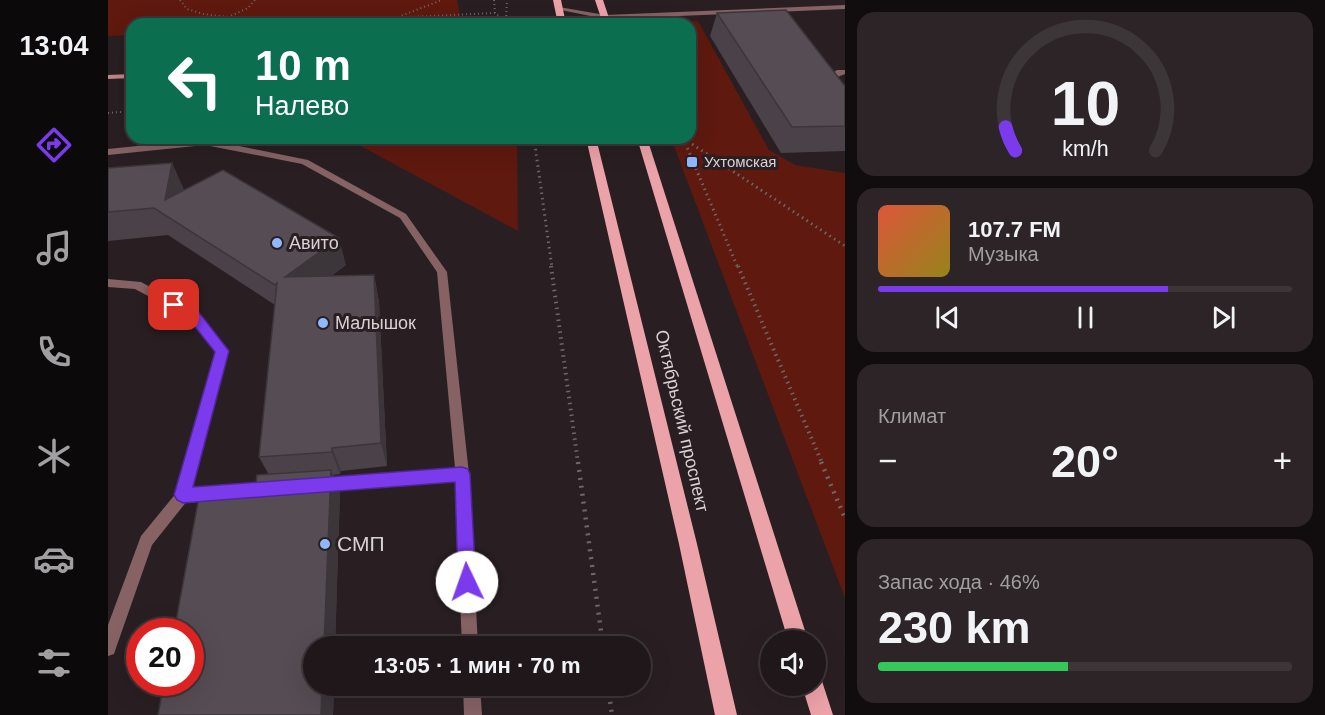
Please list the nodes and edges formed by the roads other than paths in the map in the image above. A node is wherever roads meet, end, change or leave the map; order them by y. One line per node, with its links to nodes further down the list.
1 (599, 0): 5 (main road)
2 (558, 4): 4 (street)
3 (845, 7): 6 (street)
4 (600, 18)
5 (605, 18)
6 (643, 18)
7 (845, 72): 10 (street)
8 (126, 76): 9 (street)
9 (108, 78)
10 (845, 95)
11 (186, 144): 15 (street)
12 (215, 144): 17 (street)
13 (592, 144): 27 (main road, Октябрьский проспект)
14 (644, 144): 21 (main road)
15 (108, 152)
16 (108, 283): 20 (street)
17 (462, 474): 18 (street); 22 (street)
18 (311, 486)
19 (287, 487): 20 (street)
20 (183, 495): 23 (street)
21 (795, 630)
22 (470, 636)
23 (108, 648)
24 (472, 696): 26 (street)
25 (816, 696): 28 (main road)
26 (473, 715)
27 (726, 715)
28 (822, 715)

